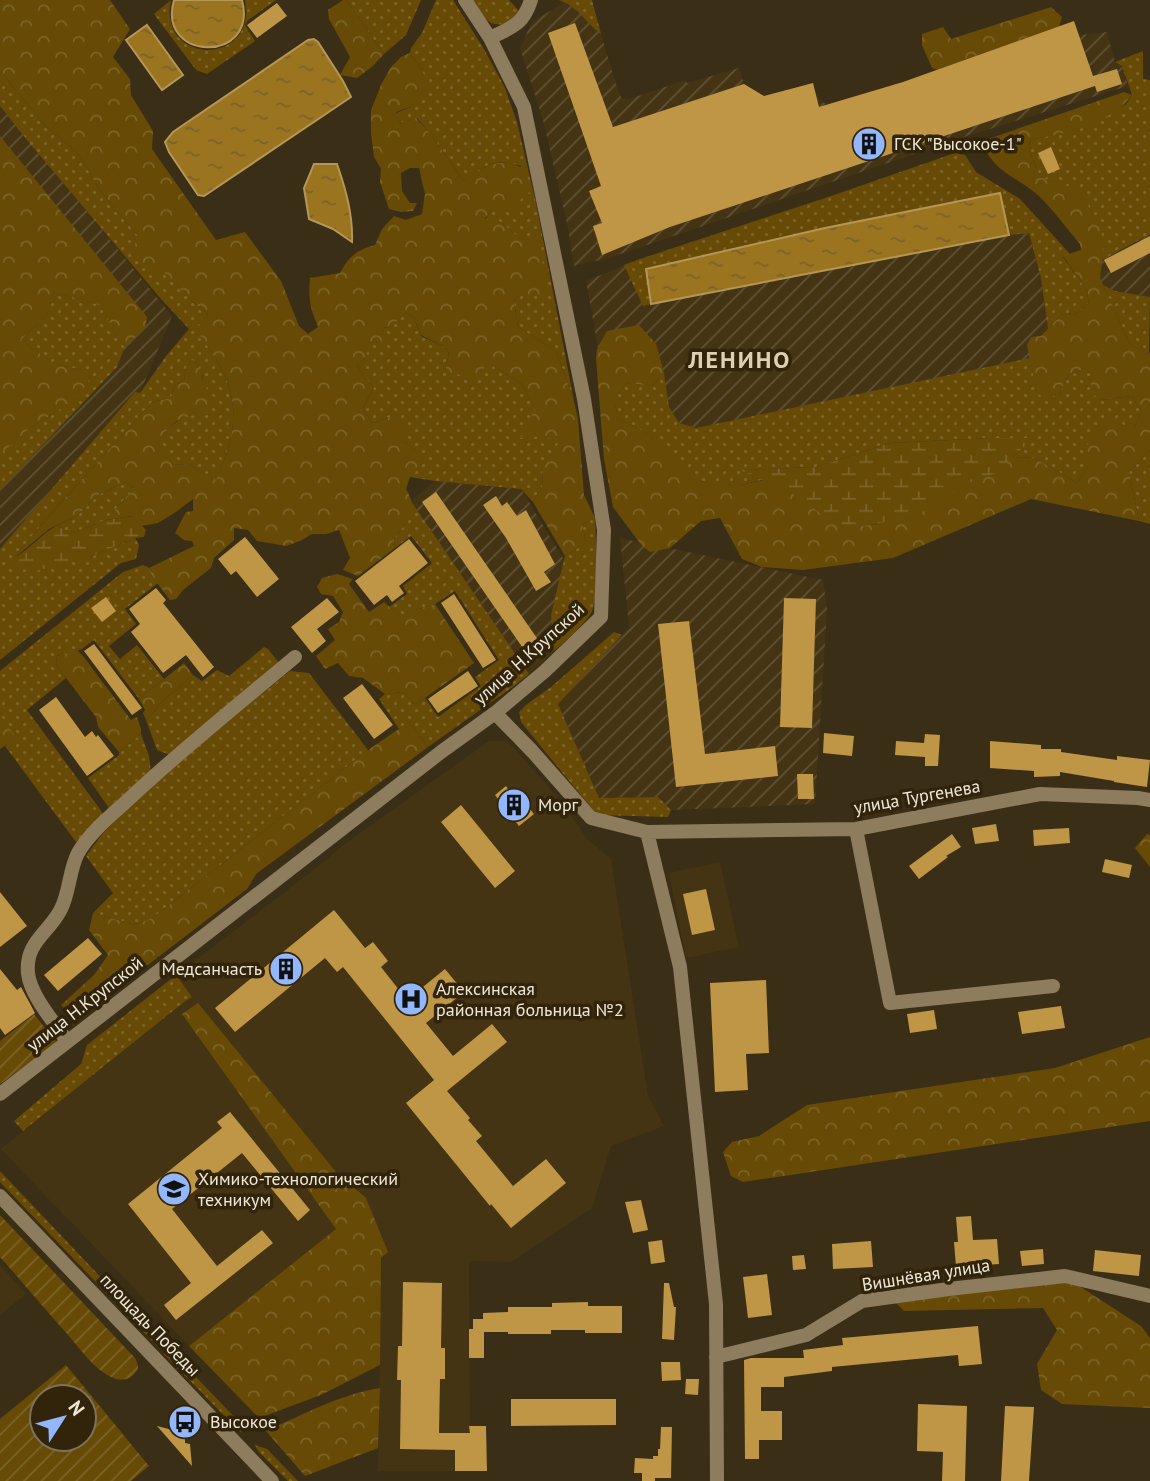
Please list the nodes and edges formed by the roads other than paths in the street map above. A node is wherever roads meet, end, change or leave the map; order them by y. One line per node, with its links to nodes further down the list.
1 (465, 0): 3 (street, улица Н.Крупской)
2 (531, 0): 3 (street)
3 (491, 38): 5 (street, улица Н.Крупской)
4 (295, 657): 10 (street)
5 (495, 713): 8 (street, улица Тургенева); 10 (street, улица Н.Крупской)
6 (1150, 800): 7 (street, улица Тургенева)
7 (856, 829): 8 (street, улица Тургенева); 9 (street)
8 (647, 832): 14 (street)
9 (1053, 986)
10 (66, 1041): 11 (street, улица Н.Крупской)
11 (0, 1094)
12 (0, 1196): 15 (street, площадь Победы)
13 (1150, 1296): 14 (street, Вишнёвая улица)
14 (716, 1357): 16 (street)
15 (272, 1481)
16 (717, 1481)

